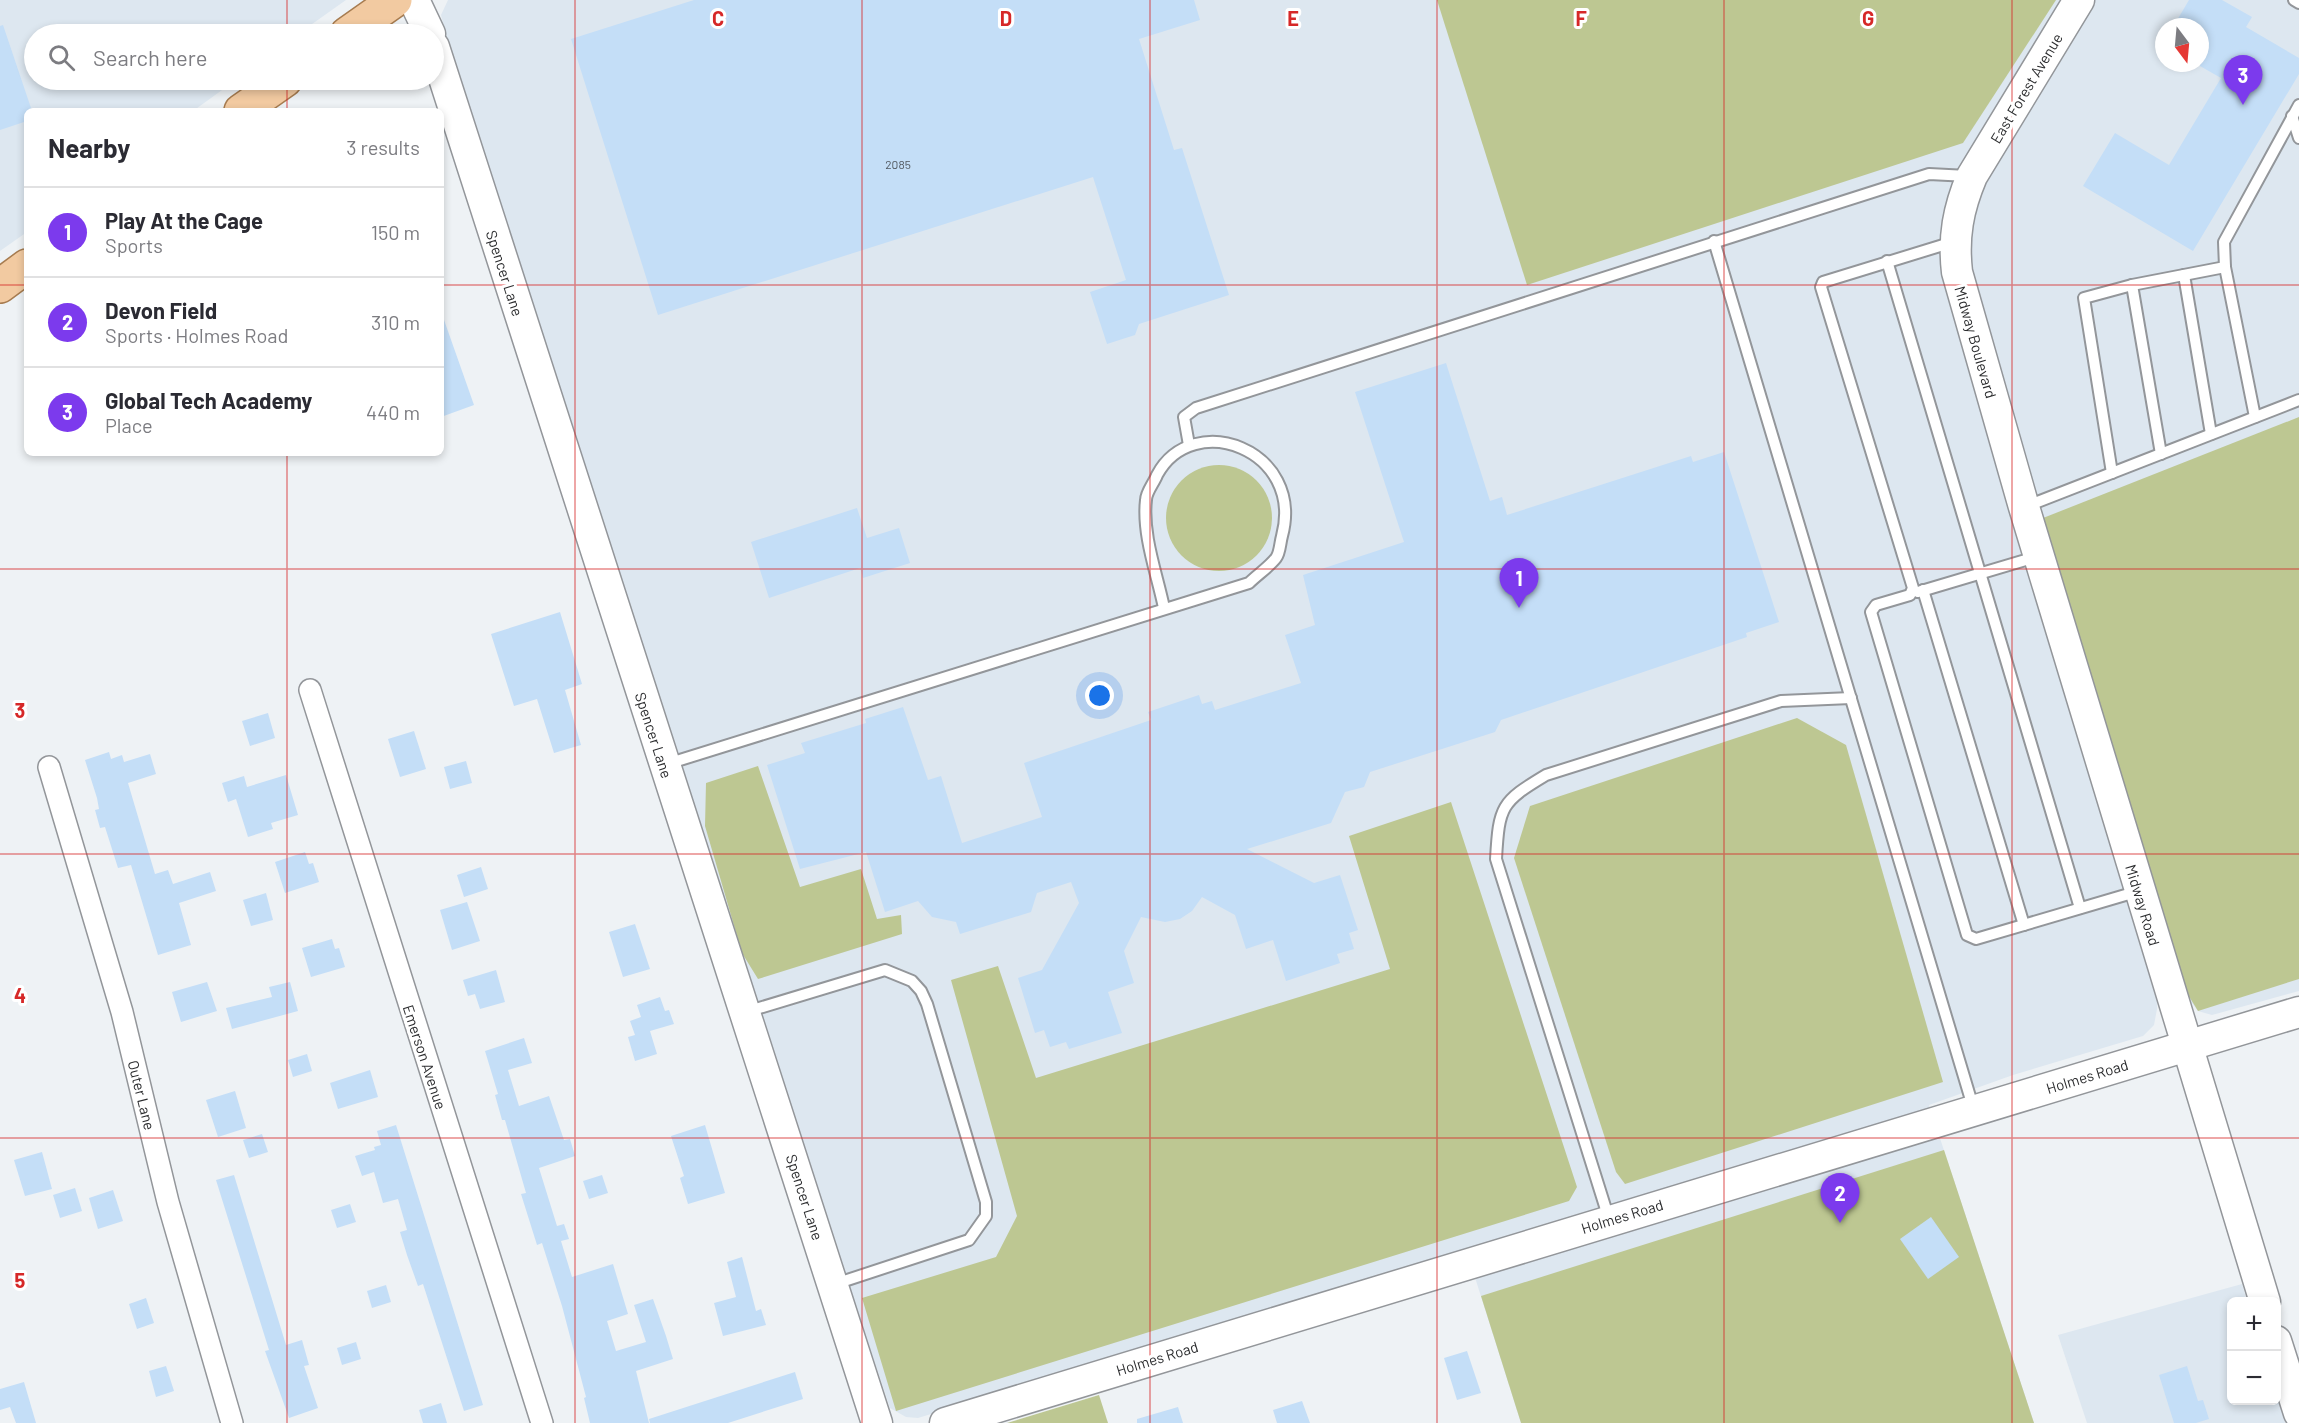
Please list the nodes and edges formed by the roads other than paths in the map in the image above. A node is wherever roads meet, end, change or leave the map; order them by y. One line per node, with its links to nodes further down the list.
1 (395, 0): 6 (main road)
2 (414, 0): 7 (street)
3 (2079, 0): 14 (street, East Forest Avenue)
4 (2294, 0): 5 (lane)
5 (2299, 3)
6 (361, 24)
7 (425, 24)
8 (444, 78): 37 (street, Spencer Lane)
9 (271, 90): 11 (main road)
10 (2299, 105): 12 (lane)
11 (245, 108)
12 (2292, 116): 13 (lane); 18 (lane)
13 (2299, 138)
14 (1971, 176): 15 (lane); 16 (street, Midway Boulevard)
15 (1714, 241): 26 (lane); 36 (lane)
16 (1954, 242): 17 (lane); 29 (street, Midway Boulevard)
17 (1887, 261): 31 (lane); 33 (lane)
18 (2225, 267): 20 (lane); 24 (lane)
19 (24, 268): 21 (main road)
20 (2184, 275): 22 (lane); 25 (lane)
21 (0, 285)
22 (2132, 285): 27 (lane); 28 (lane)
23 (2299, 400): 24 (lane)
24 (2255, 417): 25 (lane)
25 (2211, 434): 27 (lane)
26 (1189, 445): 34 (lane); 34 (lane)
27 (2161, 454): 28 (lane)
28 (2112, 473): 29 (lane)
29 (2024, 507): 30 (street, Midway Road)
30 (2039, 556): 31 (lane); 39 (street, Midway Road)
31 (1979, 574): 32 (lane); 40 (lane)
32 (1923, 590): 33 (lane); 41 (lane)
33 (1910, 595): 41 (lane)
34 (1164, 608): 37 (lane)
35 (310, 690): 52 (street, Emerson Avenue)
36 (1851, 698): 45 (lane); 46 (lane)
37 (664, 765): 43 (street, Spencer Lane)
38 (49, 767): 51 (street, Outer Lane)
39 (2139, 891): 40 (lane); 44 (street, Midway Road)
40 (2080, 908): 41 (lane)
41 (2024, 925)
42 (2299, 1012): 44 (street, Holmes Road)
43 (743, 1013): 47 (street, Spencer Lane); 47 (lane)
44 (2186, 1047): 45 (street, Holmes Road); 48 (street, Midway Road)
45 (1974, 1110): 46 (street, Holmes Road)
46 (1609, 1220): 54 (street, Holmes Road)
47 (833, 1284): 53 (street, Spencer Lane)
48 (2263, 1297)
49 (2280, 1351): 50 (street)
50 (2299, 1413)
51 (232, 1423)
52 (542, 1423)
53 (877, 1423)
54 (945, 1423)

